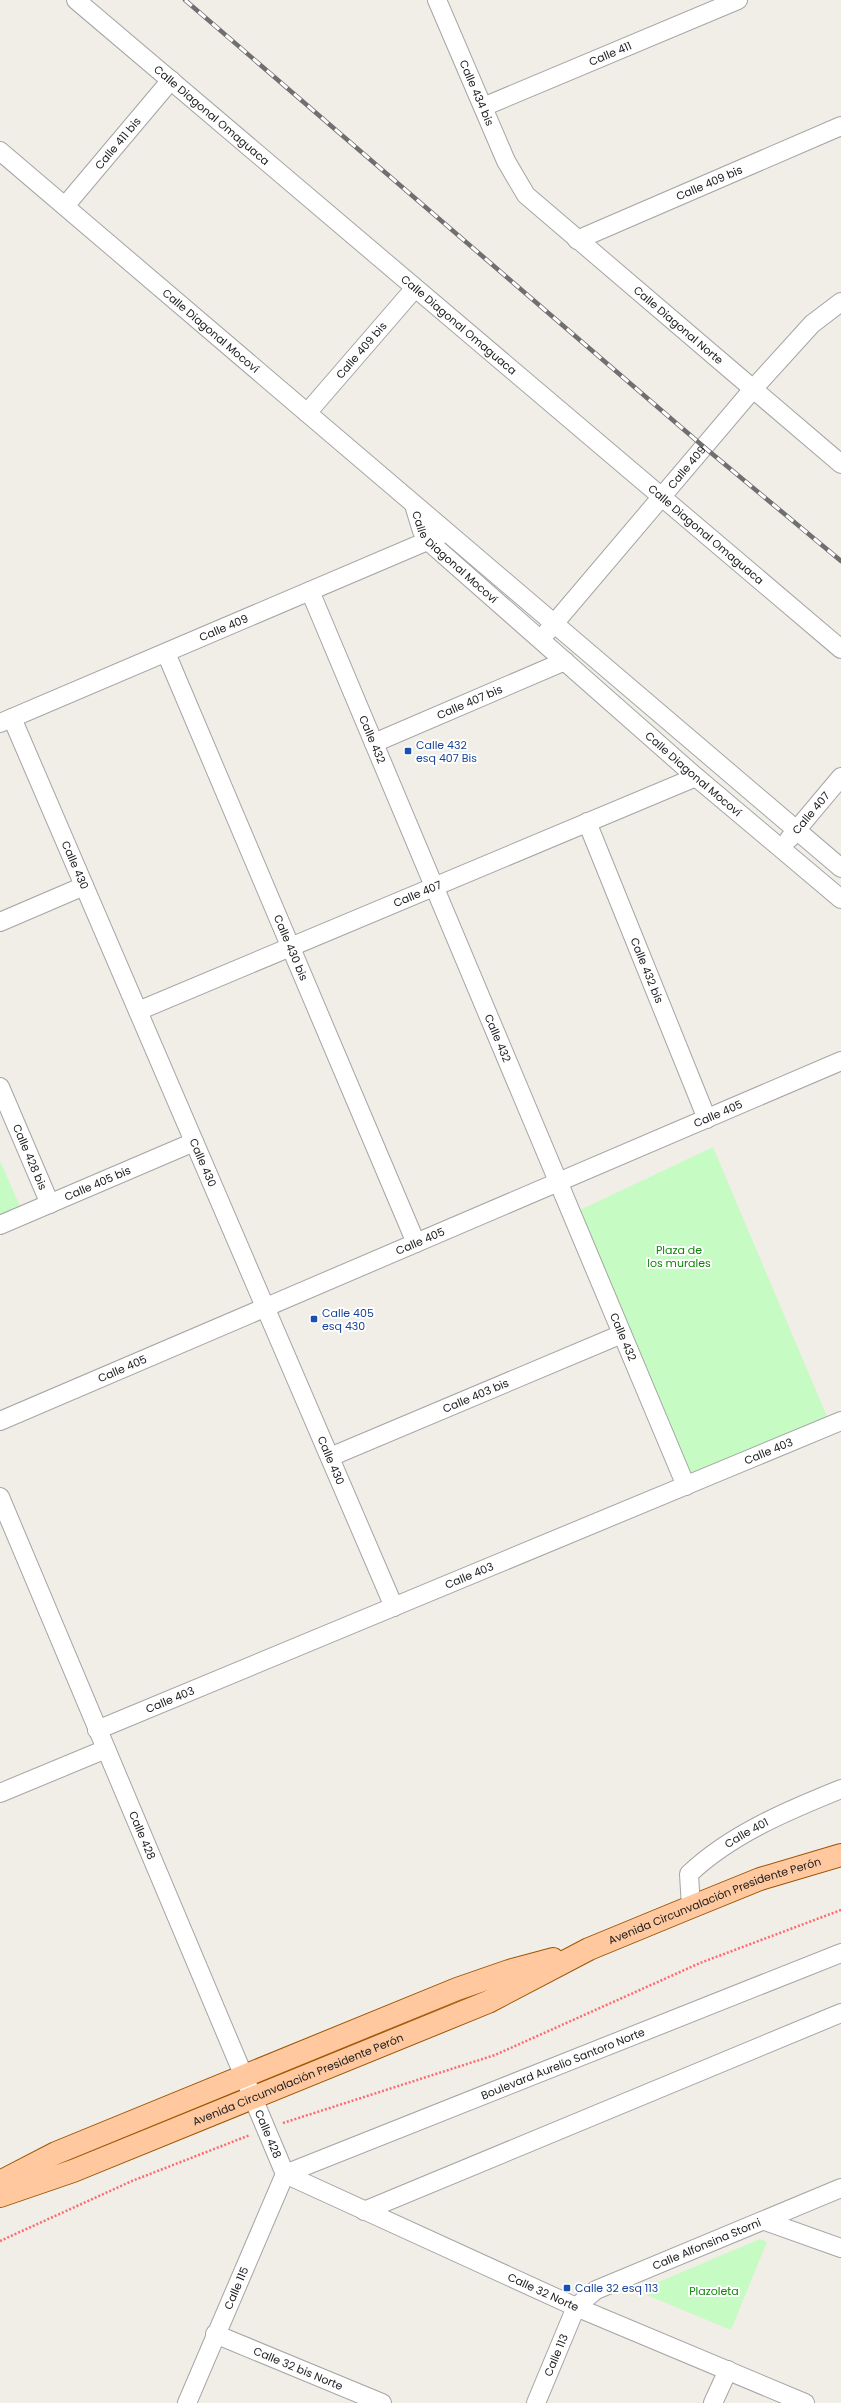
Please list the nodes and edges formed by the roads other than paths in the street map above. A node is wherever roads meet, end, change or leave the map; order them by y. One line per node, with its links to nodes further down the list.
1 (76, 0): 4 (street, Calle Diagonal Omaguaca)
2 (437, 0): 5 (street, Calle 434 bis)
3 (738, 0): 5 (street, Calle 411)
4 (170, 80): 9 (street, Calle 411 bis); 11 (street, Calle Diagonal Omaguaca)
5 (483, 107): 8 (street, Calle 434 bis)
6 (841, 126): 10 (street, Calle 409 bis)
7 (0, 151): 9 (street, Calle Diagonal Mocoví)
8 (518, 184): 10 (street, Calle Diagonal Norte)
9 (65, 206): 14 (street, Calle Diagonal Mocoví)
10 (577, 240): 13 (street, Calle Diagonal Norte)
11 (415, 288): 14 (street, Calle 409 bis); 16 (street, Calle Diagonal Omaguaca)
12 (841, 302): 13 (street, Calle 409)
13 (753, 389): 15 (street, Calle Diagonal Norte); 16 (street, Calle 409)
14 (307, 413): 17 (street, Calle Diagonal Mocoví)
15 (841, 464)
16 (662, 496): 21 (street, Calle 409); 23 (street, Calle Diagonal Omaguaca)
17 (414, 505): 18 (street, Calle Diagonal Mocoví); 19 (street, Calle Diagonal Mocoví)
18 (447, 533): 19 (street, Calle 409); 21 (street, Calle Diagonal Mocoví)
19 (427, 540): 20 (street, Calle 409); 22 (street, Calle Diagonal Mocoví)
20 (310, 591): 24 (street, Calle 409); 27 (street, Calle 432)
21 (554, 624): 22 (street, Calle 409); 31 (street, Calle Diagonal Mocoví)
22 (540, 640): 25 (street, Calle Diagonal Mocoví)
23 (841, 648)
24 (166, 653): 26 (street, Calle 409); 38 (street, Calle 430 bis)
25 (565, 661): 27 (street, Calle 407 bis); 28 (street, Calle Diagonal Mocoví)
26 (6, 720): 34 (street, Calle 430)
27 (374, 744): 35 (street, Calle 432)
28 (696, 776): 30 (street, Calle 407); 32 (street, Calle Diagonal Mocoví)
29 (841, 777): 31 (street, Calle 407)
30 (587, 822): 35 (street, Calle 407); 42 (street, Calle 432 bis)
31 (796, 830): 32 (street, Calle 407); 33 (street, Calle Diagonal Mocoví)
32 (781, 848): 36 (street, Calle Diagonal Mocoví)
33 (841, 868)
34 (84, 886): 37 (street); 39 (street, Calle 430)
35 (434, 886): 38 (street, Calle 407); 44 (street, Calle 432)
36 (841, 899)
37 (0, 922)
38 (290, 947): 39 (street, Calle 407); 47 (street, Calle 430 bis)
39 (138, 1011): 43 (street, Calle 430)
40 (841, 1062): 42 (street, Calle 405)
41 (0, 1087): 45 (street, Calle 428 bis)
42 (707, 1119): 44 (street, Calle 405)
43 (194, 1142): 45 (street, Calle 405 bis); 48 (street, Calle 430)
44 (558, 1182): 47 (street, Calle 405); 49 (street, Calle 432)
45 (50, 1204): 46 (street, Calle 405 bis)
46 (0, 1225)
47 (416, 1243): 48 (street, Calle 405)
48 (266, 1307): 50 (street, Calle 405); 52 (street, Calle 430)
49 (622, 1334): 52 (street, Calle 403 bis); 53 (street, Calle 432)
50 (0, 1421)
51 (841, 1421): 53 (street, Calle 403)
52 (330, 1457): 55 (street, Calle 430)
53 (686, 1486): 55 (street, Calle 403)
54 (0, 1497): 56 (street, Calle 428)
55 (394, 1607): 56 (street, Calle 403)
56 (97, 1730): 57 (street, Calle 428)
57 (106, 1749): 59 (street); 65 (street, Calle 428)
58 (841, 1788): 61 (street, Calle 401)
59 (0, 1793)
60 (841, 1855): 61 (main road, Avenida Circunvalación Presidente Perón)
61 (691, 1907): 62 (main road, Avenida Circunvalación Presidente Perón)
62 (589, 1949): 65 (main road, Avenida Circunvalación Presidente Perón); 66 (main road, Avenida Circunvalación Presidente Perón)
63 (841, 1954): 67 (street, Boulevard Aurelio Santoro Norte)
64 (841, 2013): 71 (street)
65 (244, 2077): 66 (street, Calle 428); 68 (main road, Avenida Circunvalación Presidente Perón)
66 (253, 2098): 67 (street, Calle 428); 70 (main road, Avenida Circunvalación Presidente Perón)
67 (285, 2174): 71 (street, Calle 32 Norte); 75 (street, Calle 115)
68 (0, 2182)
69 (841, 2188): 72 (street, Calle Alfonsina Storni)
70 (0, 2196)
71 (364, 2211): 74 (street, Calle 32 Norte)
72 (765, 2221): 73 (street); 74 (street, Calle Alfonsina Storni)
73 (841, 2248)
74 (576, 2307): 76 (street, Calle 32 Norte); 79 (street, Calle 113)
75 (215, 2334): 77 (street, Calle 115); 78 (street, Calle 32 bis Norte)
76 (728, 2370): 80 (street); 81 (street, Calle 32 Norte)
77 (187, 2403)
78 (382, 2403)
79 (536, 2403)
80 (713, 2403)
81 (805, 2403)

